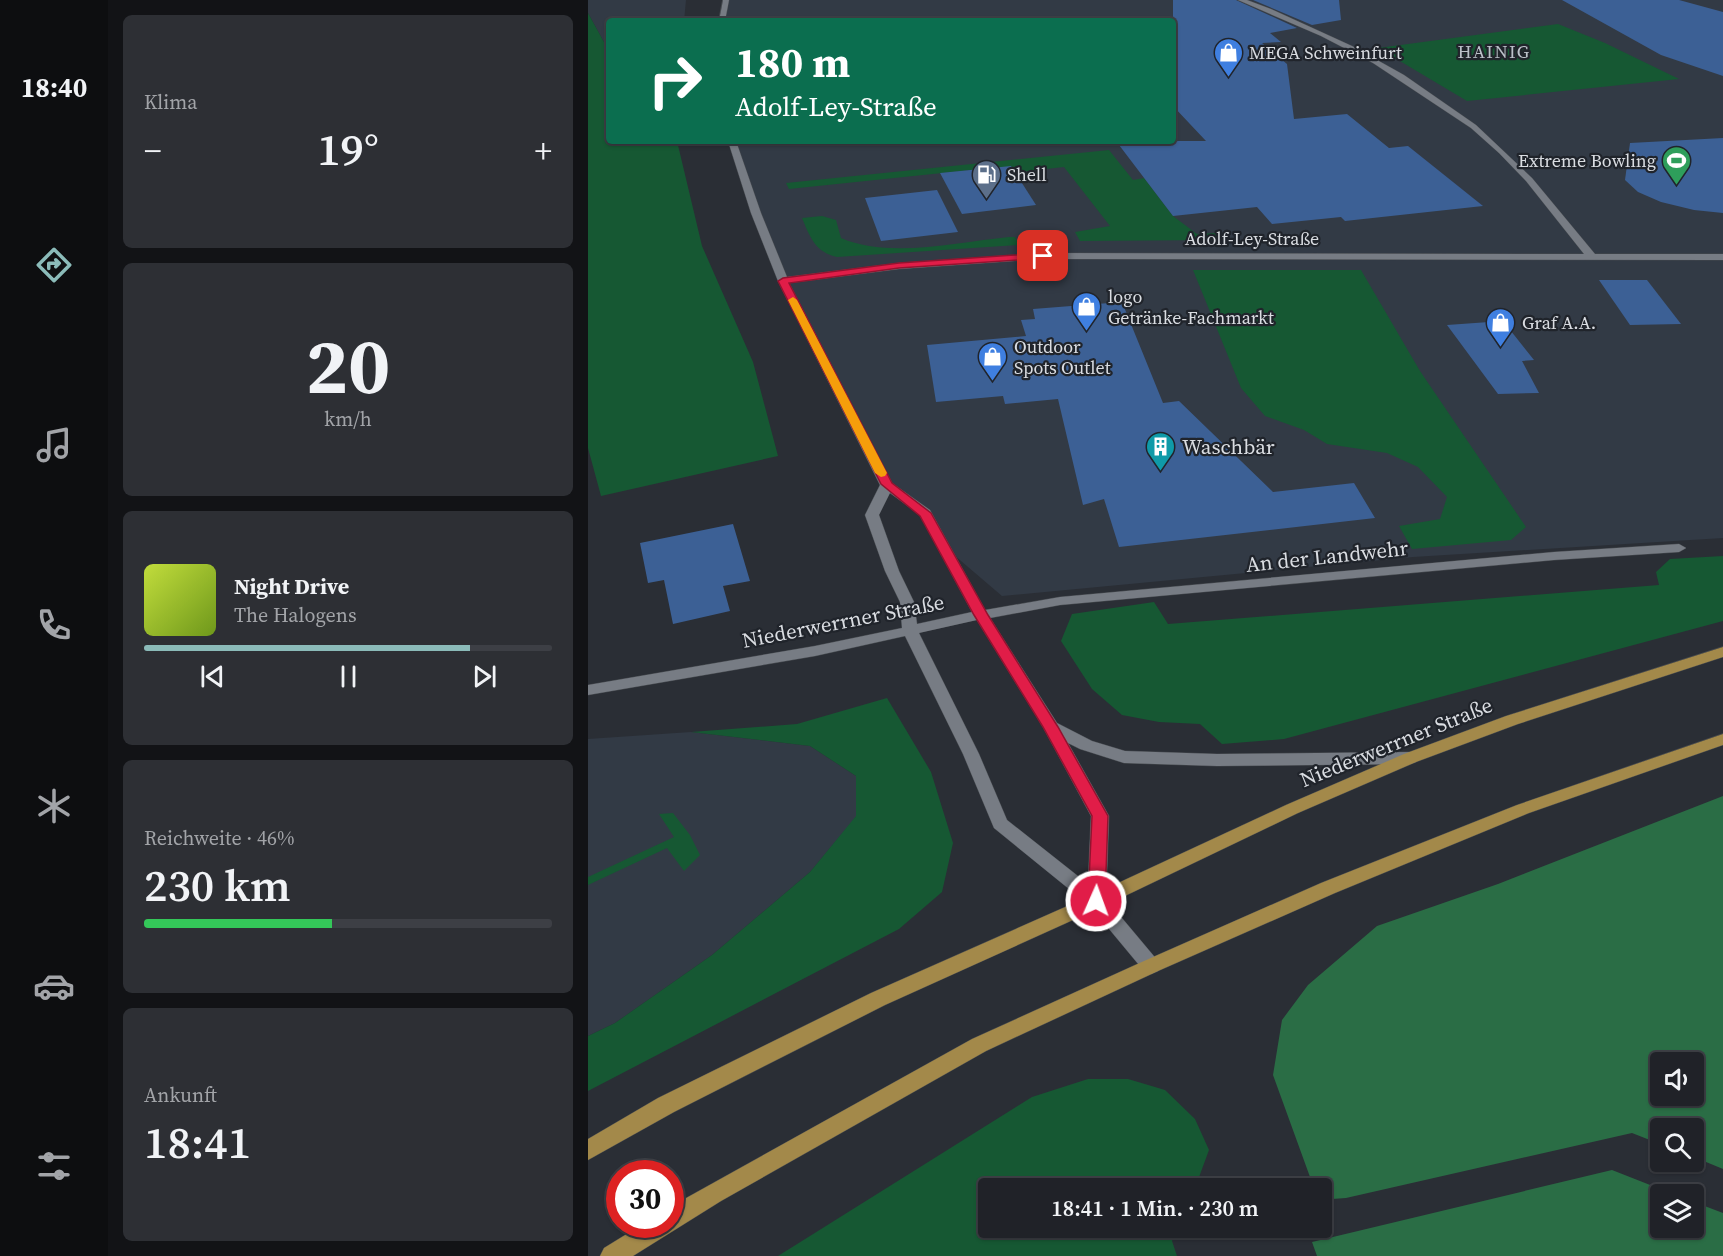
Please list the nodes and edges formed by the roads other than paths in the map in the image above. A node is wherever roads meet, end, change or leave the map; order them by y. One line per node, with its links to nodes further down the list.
1 (726, 0): 3 (street)
2 (1241, 0): 5 (street)
3 (723, 18)
4 (733, 144): 7 (street)
5 (1592, 257): 6 (street, Adolf-Ley-Straße); 7 (street, Adolf-Ley-Straße)
6 (1723, 257)
7 (783, 281): 8 (street)
8 (887, 484): 10 (street); 11 (street)
9 (1679, 548): 10 (street, An der Landwehr)
10 (981, 615): 11 (street, Niederwerrner Straße); 14 (street)
11 (910, 631): 13 (street, Niederwerrner Straße); 17 (street)
12 (1723, 652): 16 (main road, Niederwerrner Straße)
13 (588, 690)
14 (1051, 727): 16 (street); 17 (street)
15 (1723, 739): 18 (main road)
16 (1410, 758): 17 (main road, Niederwerrner Straße)
17 (1096, 901): 18 (street); 19 (main road, Niederwerrner Straße)
18 (1151, 966): 20 (main road)
19 (588, 1150)
20 (684, 1212)
21 (641, 1238): 22 (main road)
22 (612, 1256)

